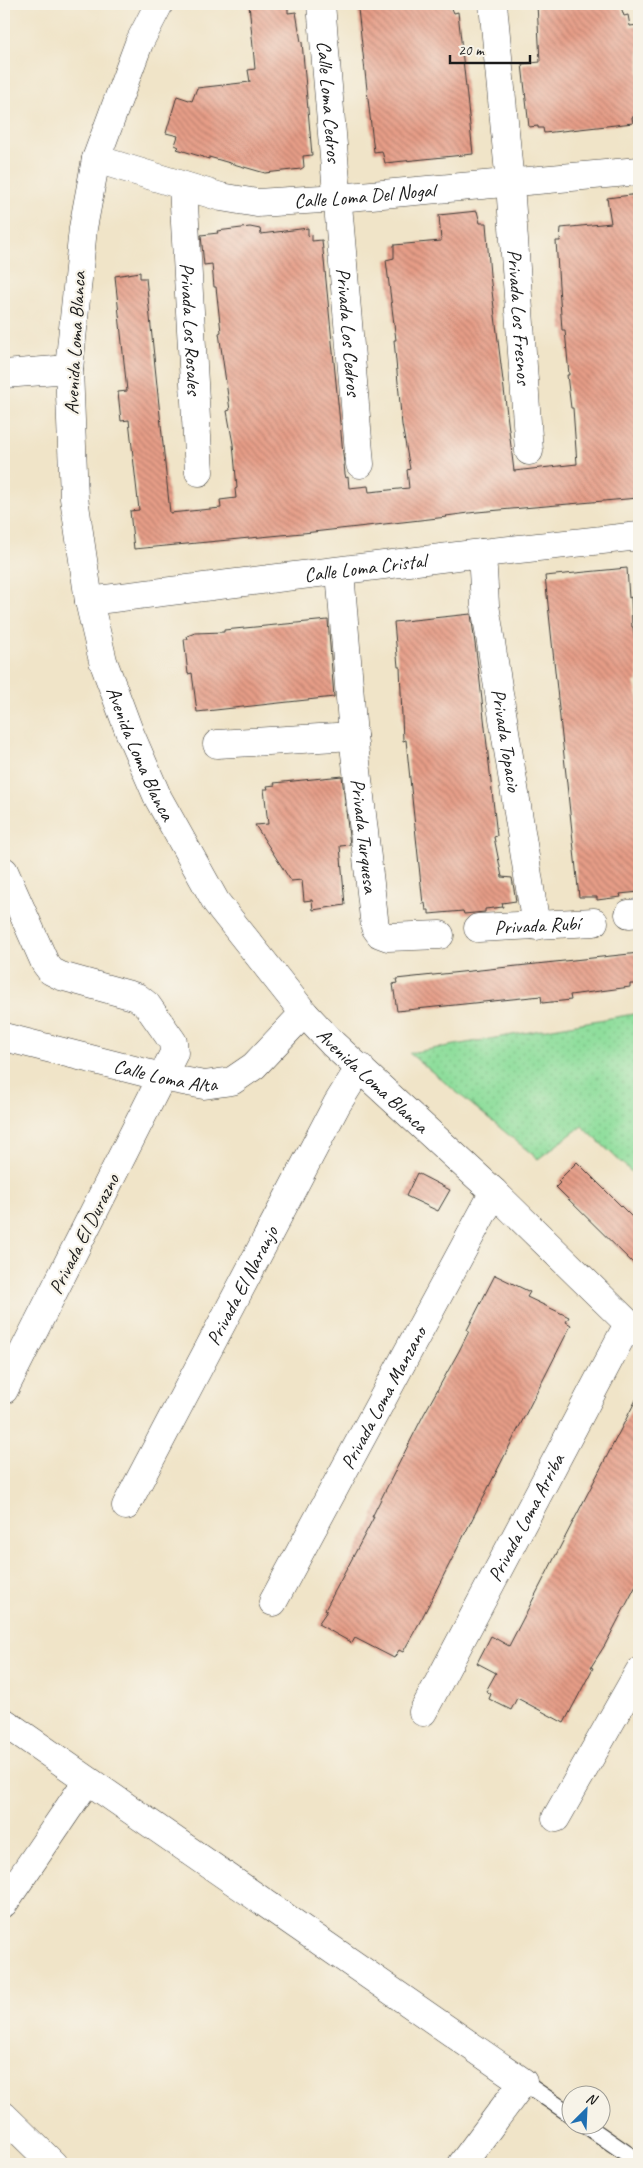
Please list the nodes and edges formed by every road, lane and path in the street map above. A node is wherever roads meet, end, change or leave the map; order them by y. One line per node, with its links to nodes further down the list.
1 (159, 4): 4 (street, Avenida Loma Blanca)
2 (321, 4): 8 (street, Calle Loma Cedros)
3 (493, 4): 6 (street, Privada Los Fresnos)
4 (96, 159): 7 (street, Calle Loma Del Nogal); 9 (street, Avenida Loma Blanca)
5 (639, 171): 6 (street, Calle Loma Del Nogal)
6 (510, 184): 8 (street, Calle Loma Del Nogal); 11 (street, Privada Los Fresnos)
7 (183, 187): 8 (street, Calle Loma Del Nogal); 13 (street, Privada Los Rosales)
8 (338, 198): 12 (street, Privada Los Cedros)
9 (70, 370): 10 (street); 17 (street, Avenida Loma Blanca)
10 (4, 374)
11 (529, 451)
12 (360, 464)
13 (199, 472)
14 (639, 536): 15 (street, Calle Loma Cristal)
15 (482, 552): 16 (street, Calle Loma Cristal); 23 (street, Privada Topacio)
16 (340, 572): 17 (street, Calle Loma Cristal); 18 (street, Privada Turquesa)
17 (89, 601): 26 (street, Avenida Loma Blanca)
18 (353, 736): 19 (street); 25 (street, Privada Turquesa)
19 (217, 744)
20 (4, 871): 21 (street, Privada El Durazno)
21 (12, 905): 29 (street, Privada El Durazno)
22 (594, 922): 23 (street, Privada Rubí)
23 (536, 926): 24 (street, Privada Rubí)
24 (478, 928)
25 (440, 935)
26 (304, 1013): 28 (street, Avenida Loma Blanca); 29 (street, Calle Loma Alta)
27 (6, 1042): 29 (street, Calle Loma Alta)
28 (360, 1067): 30 (street, Avenida Loma Blanca); 33 (street, Privada El Naranjo)
29 (162, 1077): 32 (street, Privada El Durazno)
30 (494, 1192): 31 (street, Avenida Loma Blanca); 34 (street, Privada Loma Manzano)
31 (634, 1329): 36 (street, Privada Loma Arriba)
32 (4, 1390)
33 (126, 1506)
34 (272, 1602)
35 (639, 1672): 39 (street)
36 (423, 1712)
37 (4, 1722): 38 (street)
38 (87, 1781): 40 (street); 41 (street)
39 (556, 1818)
40 (4, 1903)
41 (523, 2082): 42 (lane); 47 (street)
42 (560, 2107)
43 (4, 2116): 46 (street)
44 (601, 2136): 45 (lane)
45 (639, 2162)
46 (53, 2164)
47 (462, 2164)

